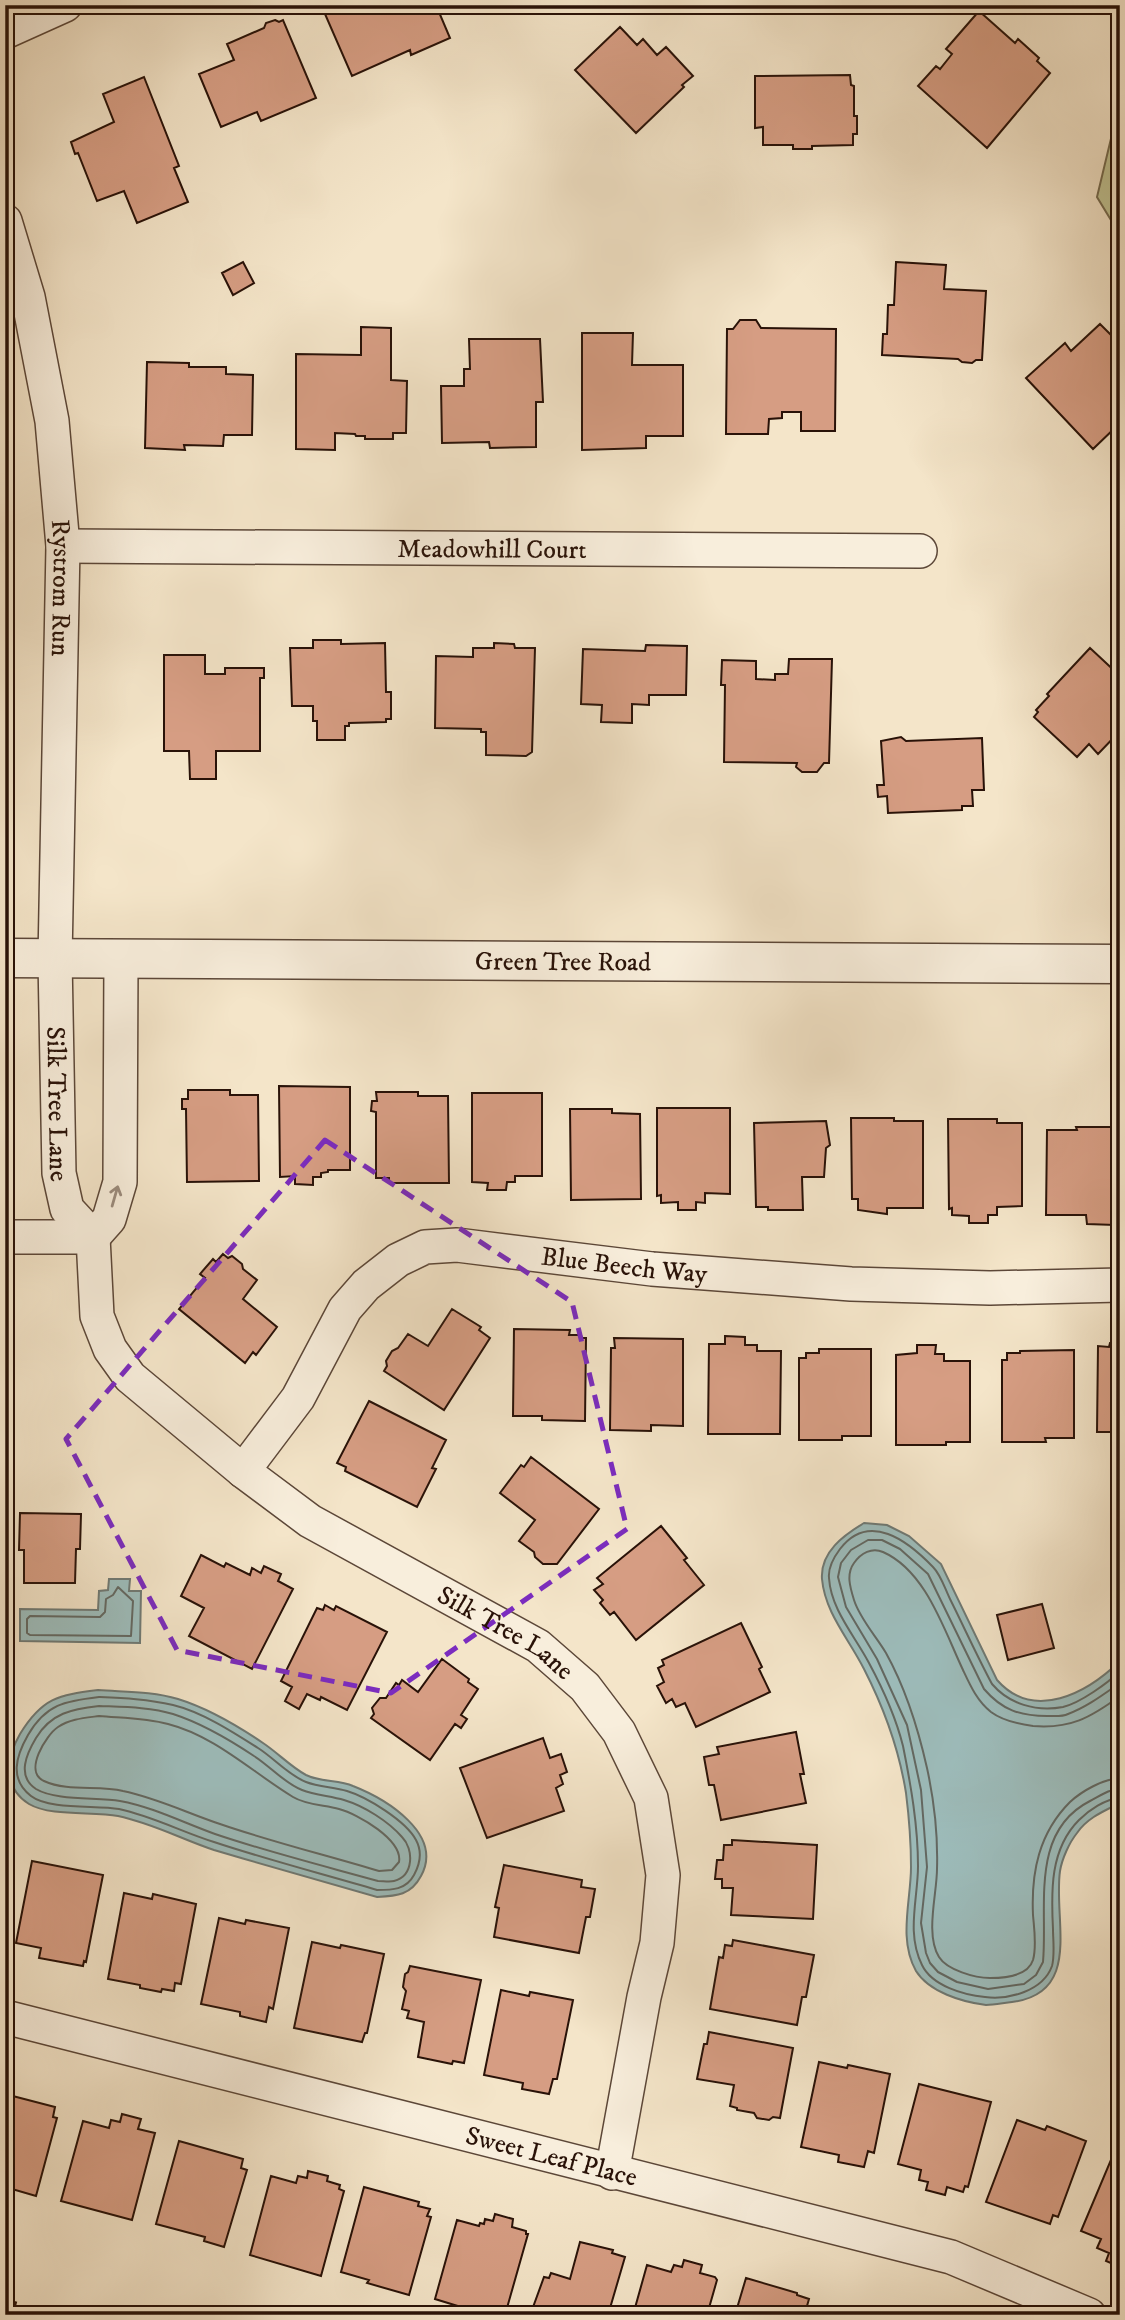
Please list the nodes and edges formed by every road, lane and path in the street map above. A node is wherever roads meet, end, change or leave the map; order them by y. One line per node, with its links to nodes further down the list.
1 (65, 5): 2 (street)
2 (5, 32)
3 (5, 221): 4 (street, Rystrom Run)
4 (63, 546): 5 (street, Meadowhill Court); 7 (street, Rystrom Run)
5 (920, 551)
6 (5, 958): 7 (street, Green Tree Road)
7 (55, 959): 8 (street, Green Tree Road); 11 (street, Silk Tree Lane)
8 (121, 959): 9 (street, Green Tree Road); 11 (street, one-way to 8)
9 (1120, 964)
10 (5, 1237): 11 (street)
11 (93, 1237): 13 (street, Silk Tree Lane)
12 (1120, 1285): 13 (street, Blue Beech Way)
13 (243, 1471): 15 (street, Silk Tree Lane)
14 (5, 2017): 15 (street, Sweet Leaf Place)
15 (612, 2173): 16 (street, Sweet Leaf Place)
16 (1089, 2315)

